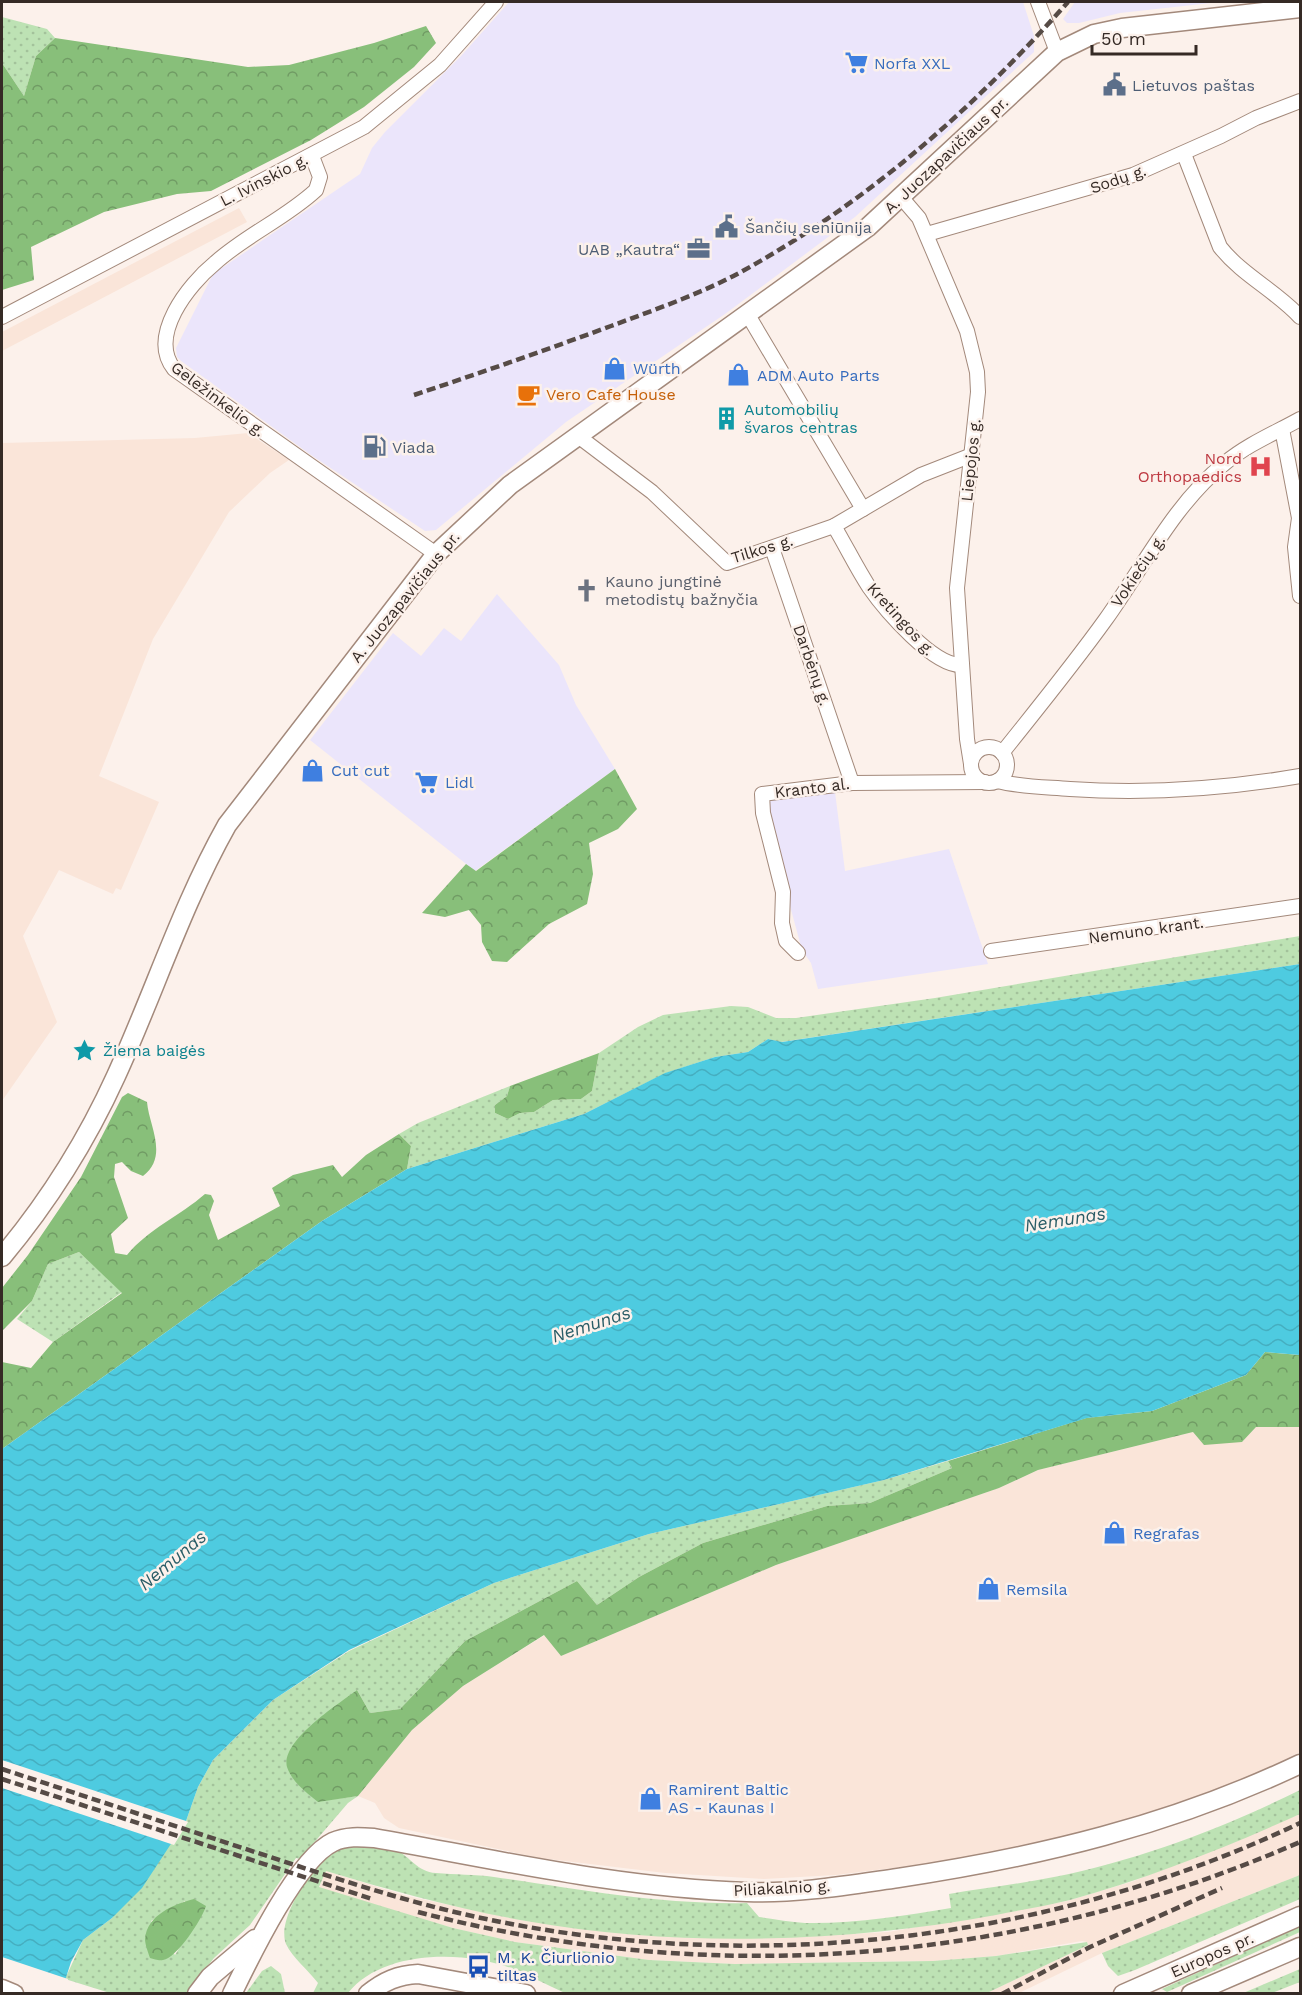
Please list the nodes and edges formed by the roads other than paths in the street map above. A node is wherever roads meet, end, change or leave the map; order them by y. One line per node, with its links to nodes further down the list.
1 (496, 2): 7 (street, L. Ivinskio g.)
2 (1038, 2): 4 (street)
3 (1300, 8): 4 (main road, A. Juozapavičiaus pr.)
4 (1057, 52): 8 (main road, A. Juozapavičiaus pr.)
5 (1300, 101): 6 (street, Sodų g.)
6 (1184, 154): 9 (street, Sodų g.); 12 (street)
7 (312, 156): 11 (street, L. Ivinskio g.); 20 (street, Geležinkelio g.)
8 (901, 197): 9 (street, Liepojos g.); 10 (main road, A. Juozapavičiaus pr.)
9 (927, 234): 16 (street, Liepojos g.)
10 (748, 315): 15 (main road, A. Juozapavičiaus pr.); 17 (street)
11 (2, 317)
12 (1300, 317)
13 (1300, 419): 14 (street, Vokiečių g.)
14 (1282, 429): 21 (street); 25 (street, Vokiečių g.)
15 (578, 436): 19 (street, Tilkos g.); 20 (main road, A. Juozapavičiaus pr.)
16 (972, 454): 17 (street, Tilkos g.); 22 (street, Liepojos g.)
17 (863, 509): 18 (street, Tilkos g.)
18 (834, 526): 19 (street, Tilkos g.); 22 (street, Kretingos g.)
19 (772, 548): 30 (street, Darbėnų g.)
20 (436, 554): 34 (main road, A. Juozapavičiaus pr.)
21 (1300, 596)
22 (962, 665): 23 (street, Liepojos g.)
23 (967, 739): 24 (street); 26 (street, Liepojos g.)
24 (980, 749): 25 (street); 26 (street)
25 (1002, 753): 28 (street)
26 (971, 767): 28 (street); 29 (street)
27 (1300, 776): 28 (street)
28 (995, 779): 29 (street, Kranto al.)
29 (957, 782): 30 (street, Kranto al.)
30 (852, 783): 33 (street, Kranto al.)
31 (1300, 906): 32 (street, Nemuno krant.)
32 (991, 951)
33 (798, 953)
34 (2, 1257)
35 (1300, 1764): 37 (main road, Piliakalnio g.)
36 (1300, 1916): 45 (main road, Europos pr.)
37 (261, 1934): 41 (main road); 42 (main road)
38 (1300, 1947): 46 (main road, Europos pr.)
39 (2, 1989): 40 (main road)
40 (14, 1994)
41 (197, 1994)
42 (232, 1994)
43 (368, 1994): 44 (main road)
44 (526, 1994)
45 (1124, 1994)
46 (1191, 1994)

